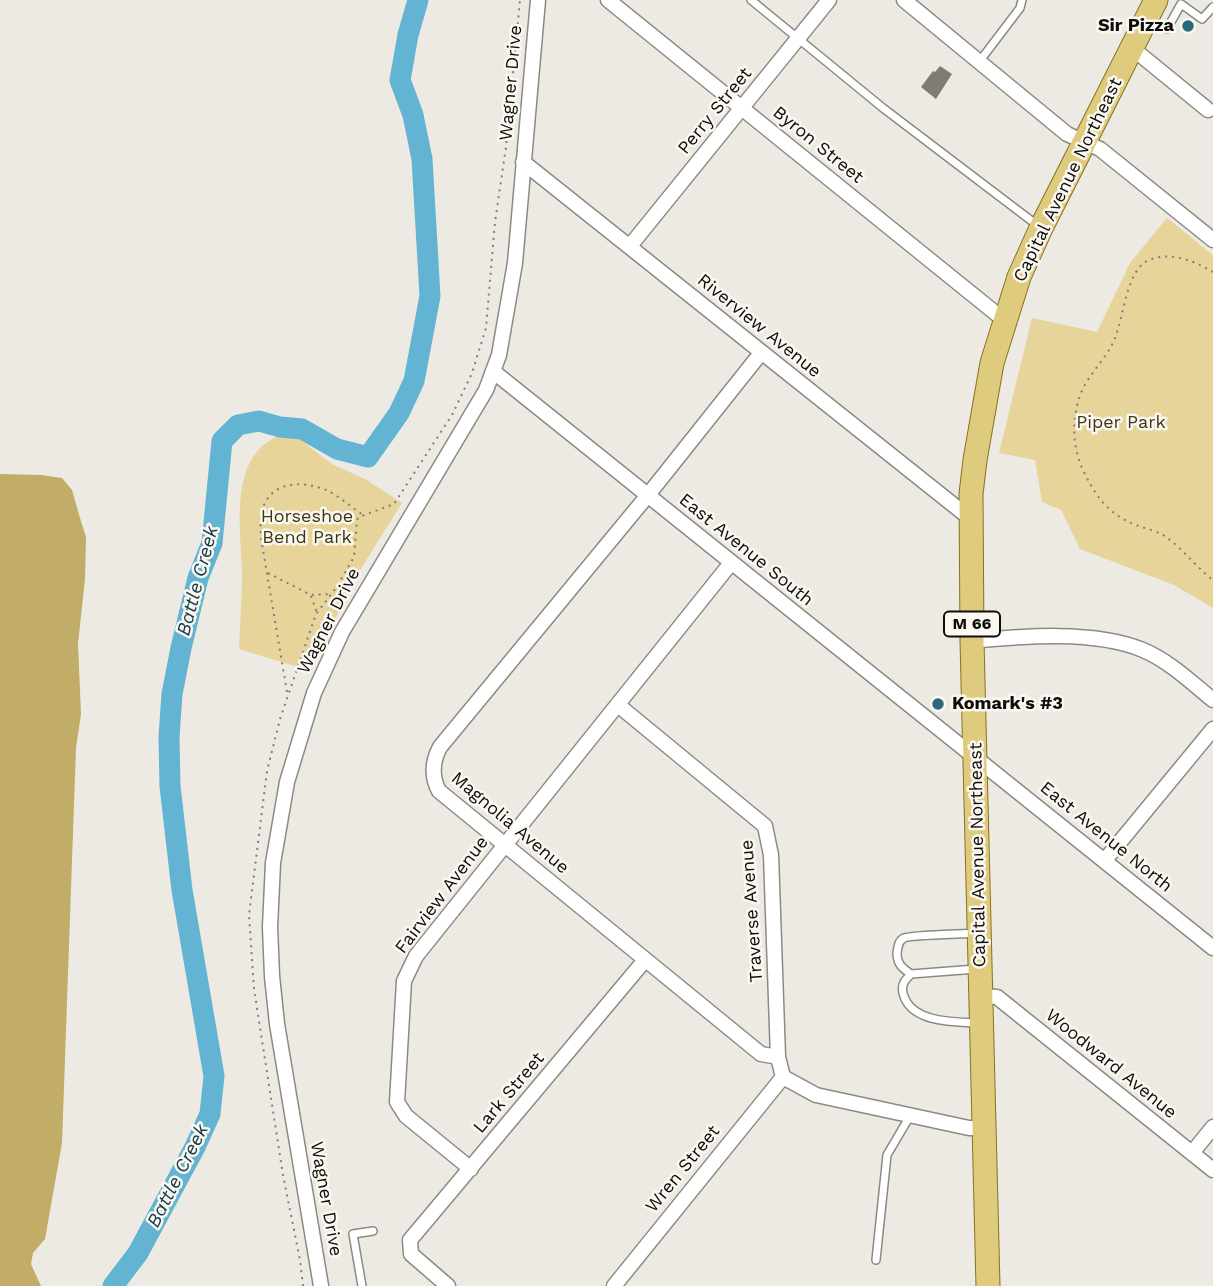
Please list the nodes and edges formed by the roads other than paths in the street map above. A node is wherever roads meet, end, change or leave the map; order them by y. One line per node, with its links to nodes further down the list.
1 (538, 0): 15 (street, Wagner Drive)
2 (608, 0): 12 (street, Byron Street)
3 (751, 0): 9 (lane)
4 (829, 0): 9 (street, Perry Street)
5 (904, 0): 11 (street)
6 (1022, 0): 11 (lane)
7 (1213, 7): 8 (lane)
8 (1152, 9): 10 (main road, Capital Avenue Northeast / M 66)
9 (798, 37): 12 (street, Perry Street); 16 (lane)
10 (1132, 48): 13 (street); 14 (main road, Capital Avenue Northeast / M 66)
11 (979, 62): 14 (street)
12 (743, 108): 18 (street, Perry Street); 19 (street, Byron Street)
13 (1208, 110)
14 (1085, 142): 16 (main road, Capital Avenue Northeast / M 66); 17 (street)
15 (523, 162): 18 (street, Riverview Avenue); 21 (street, Wagner Drive)
16 (1041, 228): 19 (main road, Capital Avenue Northeast / M 66)
17 (1213, 240)
18 (630, 246): 20 (street, Riverview Avenue)
19 (1004, 320): 23 (main road, Capital Avenue Northeast / M 66)
20 (761, 353): 22 (street, Magnolia Avenue); 23 (street, Riverview Avenue)
21 (494, 372): 22 (street, East Avenue South); 49 (street, Wagner Drive)
22 (648, 495): 24 (street, East Avenue South); 30 (street, Magnolia Avenue)
23 (971, 519): 25 (main road, Capital Avenue Northeast / M 66)
24 (731, 563): 27 (street, Fairview Avenue); 29 (street, East Avenue South)
25 (972, 641): 26 (street); 29 (main road, Capital Avenue Northeast / M 66)
26 (1213, 700)
27 (618, 705): 30 (street, Fairview Avenue); 39 (street, Traverse Avenue)
28 (1213, 729): 31 (street)
29 (974, 756): 31 (street, East Avenue North); 32 (main road, Capital Avenue Northeast / M 66)
30 (505, 844): 34 (street, Magnolia Avenue); 45 (street, Fairview Avenue)
31 (1105, 860): 33 (street, East Avenue North)
32 (979, 933): 35 (main road, Capital Avenue Northeast / M 66); 36 (lane)
33 (1213, 948)
34 (645, 960): 39 (street, Magnolia Avenue); 45 (street, Lark Street)
35 (980, 969): 36 (lane); 37 (main road, Capital Avenue Northeast / M 66)
36 (911, 974): 38 (lane)
37 (981, 996): 38 (main road, Capital Avenue Northeast / M 66); 44 (street, Woodward Avenue)
38 (982, 1023): 43 (main road, Capital Avenue Northeast / M 66)
39 (779, 1057): 40 (street)
40 (783, 1077): 41 (street); 52 (street, Wren Street)
41 (910, 1115): 43 (street); 48 (lane)
42 (1213, 1127): 44 (street)
43 (984, 1128): 53 (main road, Capital Avenue Northeast / M 66)
44 (1192, 1153): 46 (street, Woodward Avenue)
45 (471, 1169): 51 (street, Lark Street)
46 (1213, 1170)
47 (373, 1231): 50 (lane)
48 (876, 1260)
49 (321, 1286)
50 (362, 1286)
51 (448, 1286)
52 (614, 1286)
53 (988, 1286)

